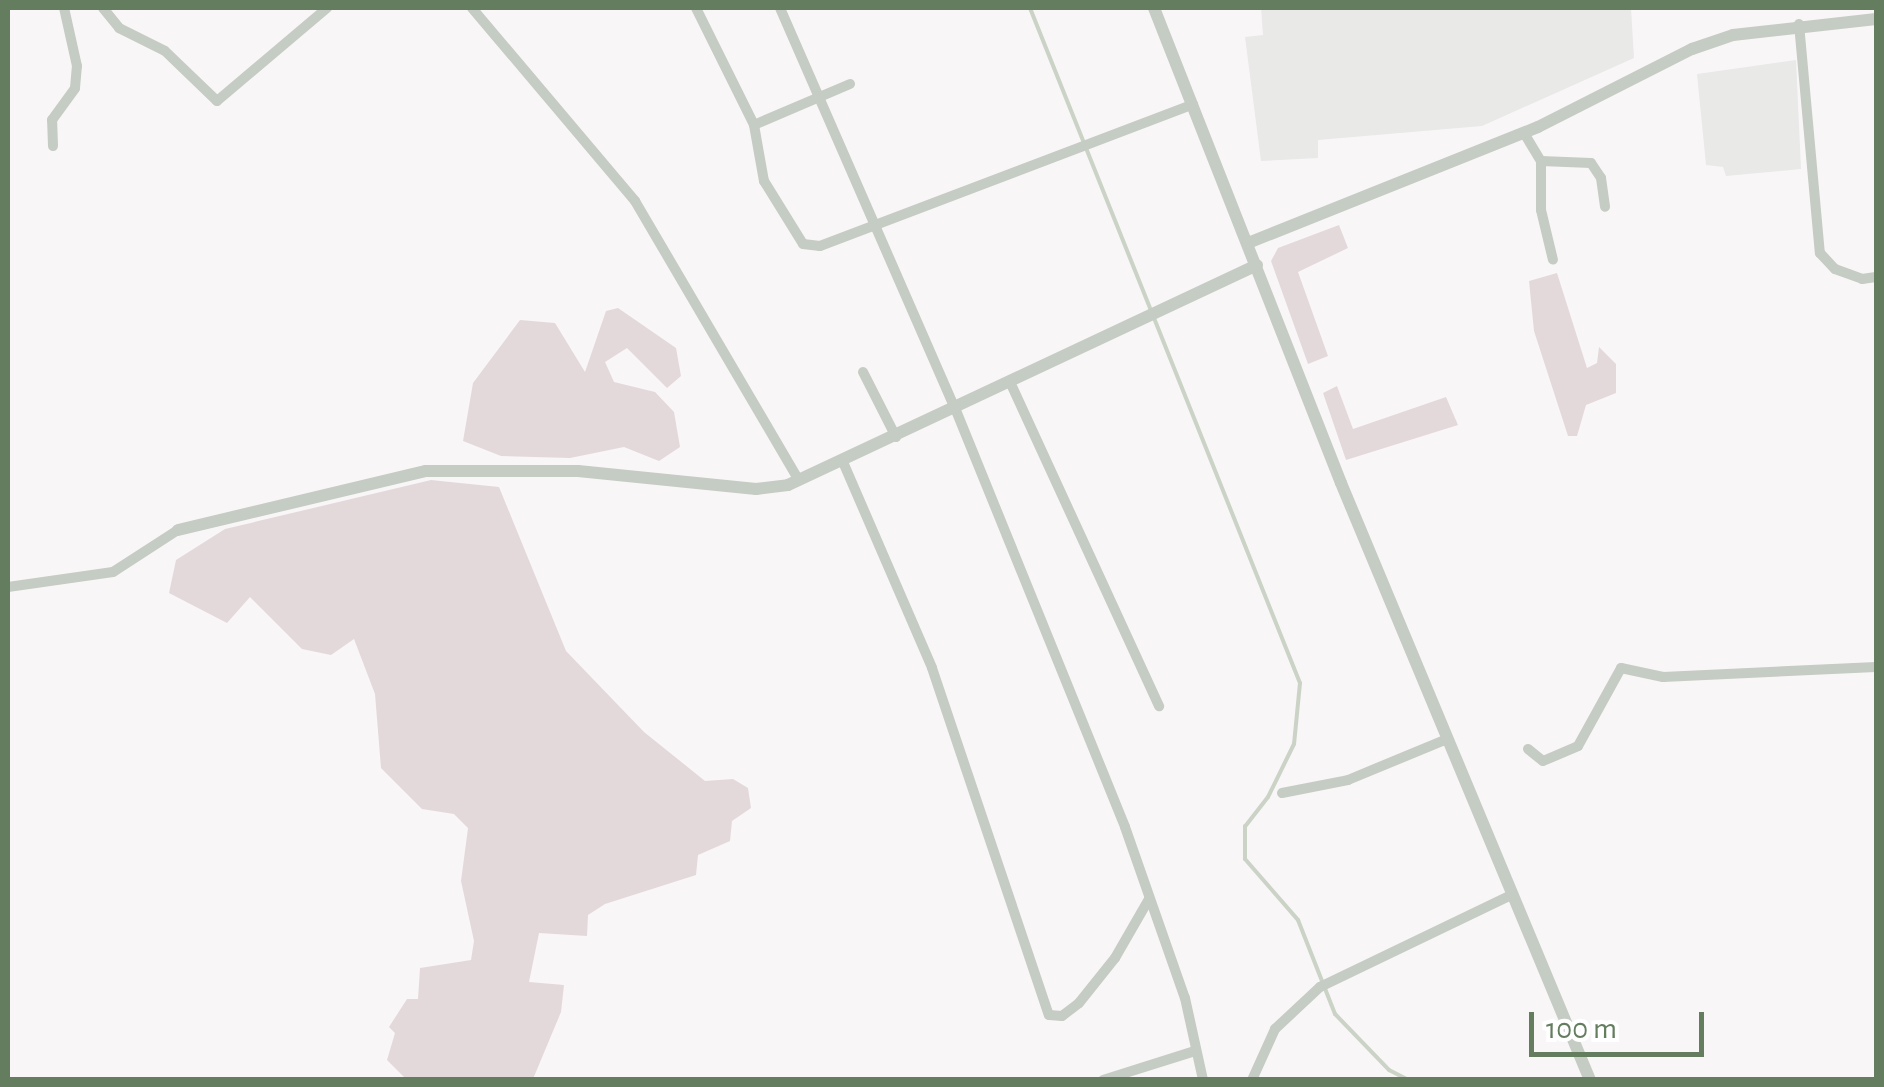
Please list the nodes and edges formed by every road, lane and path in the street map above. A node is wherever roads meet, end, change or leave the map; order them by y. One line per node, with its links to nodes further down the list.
1 (64, 8): 15 (street)
2 (103, 8): 3 (street)
3 (327, 8)
4 (472, 8): 28 (street)
5 (696, 8): 13 (street)
6 (780, 8): 11 (street)
7 (1154, 8): 12 (street)
8 (1876, 19): 9 (street)
9 (1798, 24): 14 (street); 22 (street)
10 (850, 84): 11 (street)
11 (819, 98): 13 (street); 18 (street)
12 (1193, 104): 18 (street); 19 (street)
13 (754, 125): 18 (street)
14 (1524, 133): 16 (street); 19 (street)
15 (52, 146)
16 (1540, 161): 17 (street); 20 (street)
17 (1605, 207)
18 (874, 224): 25 (street)
19 (1248, 243): 21 (street)
20 (1553, 260)
21 (1257, 265): 24 (street); 33 (street)
22 (1876, 277)
23 (864, 372): 26 (street)
24 (1010, 382): 25 (street); 32 (street)
25 (955, 408): 26 (street); 37 (street)
26 (896, 437): 27 (street)
27 (843, 462): 28 (street); 37 (street)
28 (799, 480): 29 (street)
29 (178, 530): 30 (street)
30 (8, 587)
31 (1876, 668): 34 (street)
32 (1159, 706)
33 (1446, 740): 35 (street); 36 (street)
34 (1528, 750)
35 (1282, 794)
36 (1513, 894): 41 (street); 42 (street)
37 (1149, 899): 38 (street)
38 (1196, 1051): 39 (street); 40 (street)
39 (1103, 1080)
40 (1204, 1080)
41 (1252, 1080)
42 (1590, 1080)

